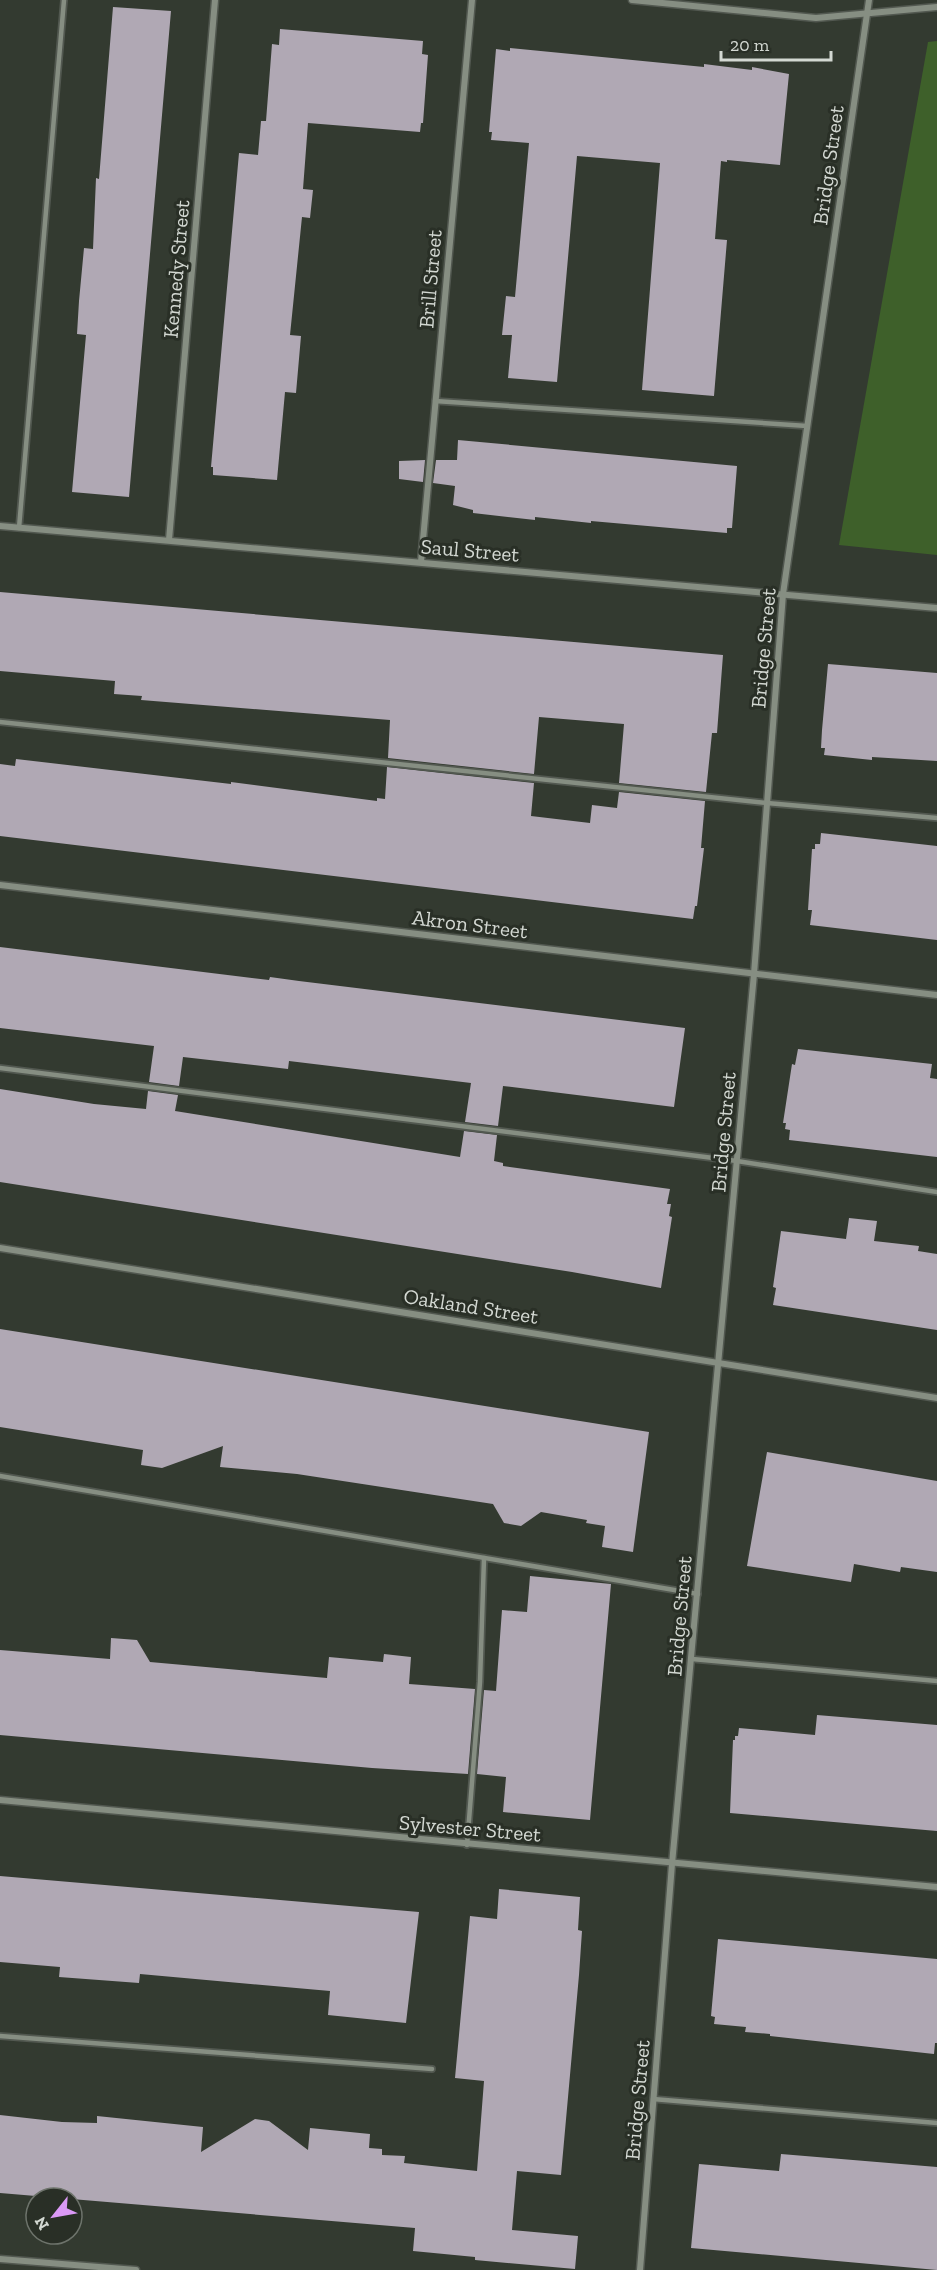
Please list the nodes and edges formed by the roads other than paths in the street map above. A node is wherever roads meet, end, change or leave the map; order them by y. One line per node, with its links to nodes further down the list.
1 (64, 0): 11 (lane)
2 (215, 0): 12 (street, Kennedy Street)
3 (472, 0): 8 (street, Brill Street)
4 (632, 0): 7 (street)
5 (869, 0): 7 (street, Bridge Street)
6 (937, 7): 7 (street)
7 (867, 12): 9 (street, Bridge Street)
8 (435, 401): 9 (lane); 13 (street, Brill Street)
9 (807, 426): 14 (street, Bridge Street)
10 (0, 526): 11 (street, Saul Street)
11 (19, 528): 12 (street, Saul Street)
12 (170, 540): 13 (street, Saul Street)
13 (421, 562): 14 (street, Saul Street)
14 (783, 594): 15 (street, Saul Street); 17 (street, Bridge Street)
15 (937, 608)
16 (0, 722): 17 (lane)
17 (767, 803): 18 (lane); 20 (street, Bridge Street)
18 (937, 818)
19 (0, 885): 20 (street, Akron Street)
20 (754, 974): 21 (street, Akron Street); 23 (street, Bridge Street)
21 (937, 995)
22 (0, 1068): 23 (lane)
23 (737, 1161): 24 (lane); 26 (street, Bridge Street)
24 (937, 1192)
25 (0, 1248): 26 (street, Oakland Street)
26 (719, 1363): 27 (street, Oakland Street); 30 (street, Bridge Street)
27 (937, 1398)
28 (0, 1476): 29 (lane)
29 (484, 1558): 30 (lane); 34 (lane)
30 (698, 1594): 31 (street, Bridge Street)
31 (692, 1659): 32 (lane); 35 (street, Bridge Street)
32 (937, 1681)
33 (0, 1800): 34 (street, Sylvester Street)
34 (466, 1845): 35 (street, Sylvester Street)
35 (672, 1864): 36 (street, Sylvester Street); 39 (street, Bridge Street)
36 (937, 1887)
37 (0, 2036): 38 (lane)
38 (432, 2069)
39 (653, 2099): 40 (lane); 43 (street, Bridge Street)
40 (937, 2123)
41 (0, 2259): 42 (street)
42 (135, 2270)
43 (640, 2270)

